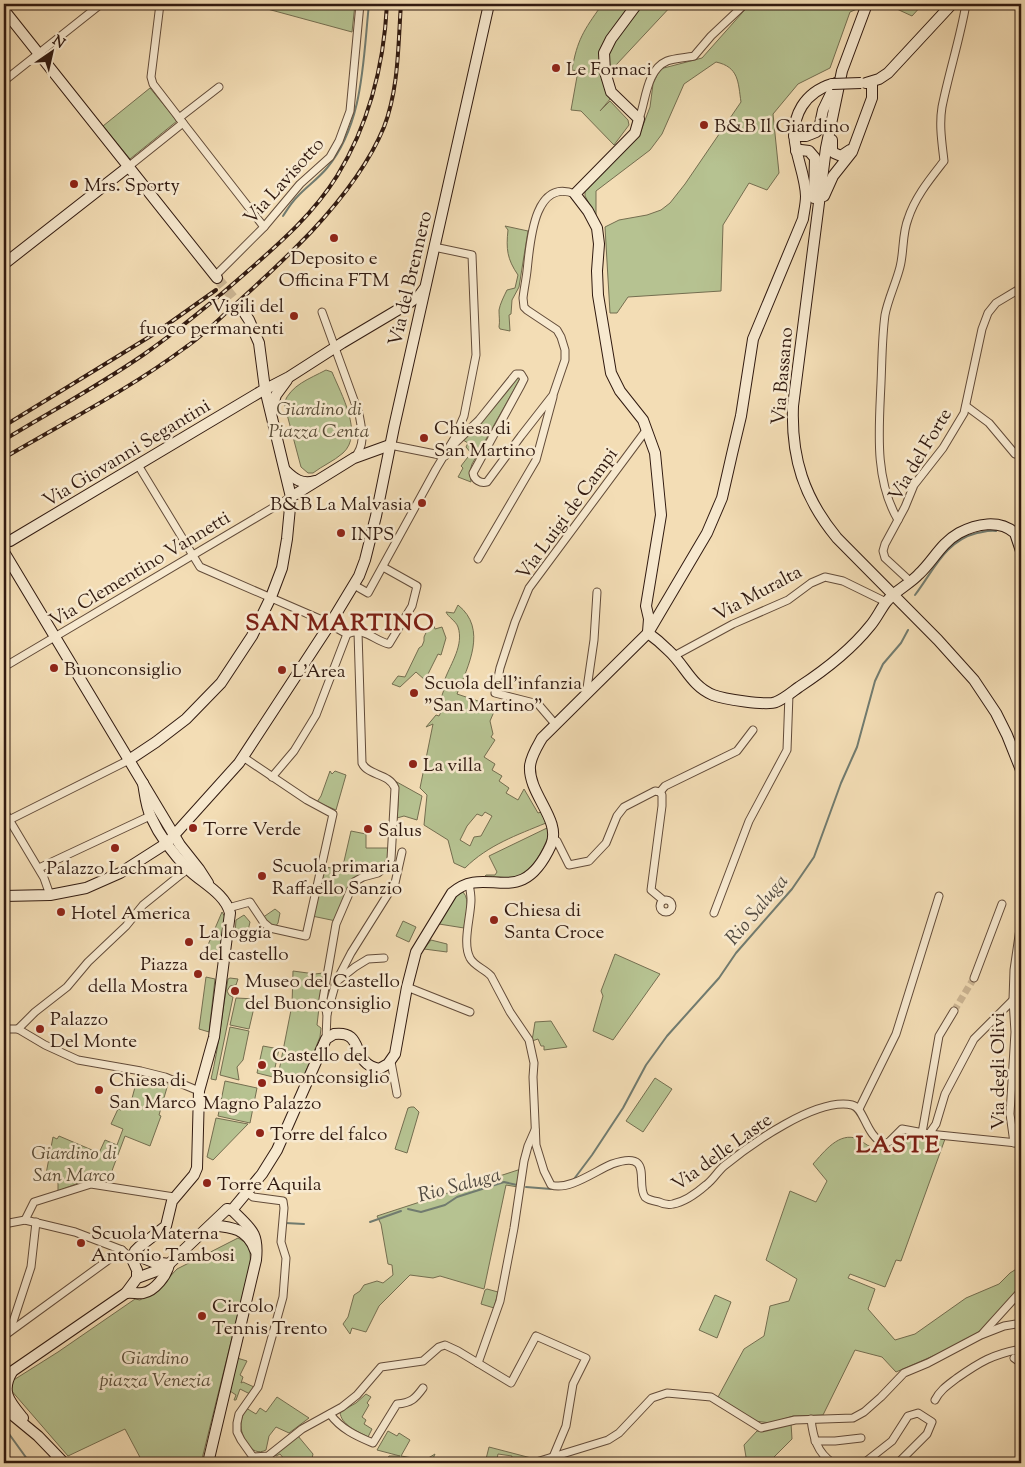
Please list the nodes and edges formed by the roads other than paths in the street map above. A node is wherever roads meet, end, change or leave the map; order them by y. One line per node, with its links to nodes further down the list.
1 (101, 4): 11 (street)
2 (160, 4): 17 (street)
3 (360, 4): 24 (street, Via Lavisotto)
4 (489, 4): 25 (main road, Via del Brennero)
5 (637, 4): 16 (main road)
6 (745, 4): 16 (street)
7 (867, 4): 12 (main road, Via Bassano)
8 (952, 4): 14 (main road)
9 (966, 4): 50 (street)
10 (6, 17): 11 (main road)
11 (38, 54): 13 (street); 21 (main road)
12 (842, 71): 18 (main road); 19 (main road); 23 (main road, Via Bassano)
13 (4, 81)
14 (872, 82): 18 (main road, bridge); 19 (main road)
15 (218, 87): 17 (street)
16 (639, 119): 22 (main road)
17 (181, 121): 21 (street); 24 (street)
18 (794, 136): 20 (main road)
19 (853, 148): 23 (main road)
20 (796, 151): 23 (main road); 65 (main road)
21 (128, 167): 26 (main road); 27 (main road)
22 (575, 194): 38 (street); 41 (main road)
23 (816, 221): 61 (main road, Via Bassano)
24 (264, 227): 27 (street, Via Lavisotto)
25 (434, 247): 28 (main road, Via del Brennero); 43 (street)
26 (4, 264)
27 (216, 277)
28 (426, 286): 30 (main road, Via Giovanni Segantini); 33 (main road, Via del Brennero)
29 (1021, 288): 39 (street, Via del Forte)
30 (406, 305): 33 (main road); 34 (main road, Via Giovanni Segantini)
31 (240, 306): 35 (main road)
32 (322, 312): 34 (street)
33 (418, 318): 42 (main road, Via del Brennero)
34 (335, 347): 36 (main road, Via Giovanni Segantini); 45 (street)
35 (263, 363): 36 (main road); 37 (main road)
36 (289, 377): 37 (main road, Via Giovanni Segantini); 40 (main road)
37 (265, 389): 40 (main road); 46 (main road, Via Giovanni Segantini)
38 (554, 395): 43 (street); 55 (street)
39 (966, 406): 44 (street); 50 (street, Via del Forte)
40 (271, 411): 47 (main road)
41 (647, 429): 65 (main road); 73 (street, Via Luigi de Campi)
42 (390, 444): 43 (street); 45 (main road); 58 (main road, Via del Brennero)
43 (447, 453): 56 (street)
44 (1021, 455)
45 (354, 458): 48 (main road)
46 (138, 465): 51 (main road, Via Giovanni Segantini); 54 (street)
47 (285, 470): 48 (main road); 49 (main road)
48 (321, 479): 49 (main road)
49 (291, 497): 54 (street, Via Clementino Vannetti); 60 (main road)
50 (898, 520): 57 (street, Via del Forte)
51 (4, 540)
52 (1021, 551): 57 (main road)
53 (4, 552): 67 (main road)
54 (193, 556): 60 (street); 67 (street, Via Clementino Vannetti)
55 (478, 559)
56 (383, 567): 58 (street); 64 (street)
57 (911, 582): 61 (main road)
58 (354, 585): 63 (main road, Via del Brennero)
59 (597, 592): 72 (street)
60 (271, 596): 63 (street); 76 (main road)
61 (890, 599): 62 (main road); 68 (main road, Via Bassano); 69 (street, Via Muralta)
62 (878, 617): 68 (main road); 71 (main road)
63 (330, 624): 66 (street); 75 (main road, Via del Brennero)
64 (358, 632): 66 (street); 106 (street)
65 (648, 632): 69 (main road); 72 (main road)
66 (347, 634): 78 (street)
67 (54, 638): 70 (street, Via Clementino Vannetti); 76 (main road)
68 (938, 640): 77 (main road, Via Bassano)
69 (674, 656): 71 (main road)
70 (4, 667)
71 (790, 694): 97 (street)
72 (586, 695): 73 (main road)
73 (556, 725): 85 (main road)
74 (753, 730): 80 (street)
75 (243, 757): 78 (street); 84 (main road, Via del Brennero)
76 (129, 760): 79 (main road); 83 (street)
77 (1021, 770)
78 (272, 777): 96 (street)
79 (143, 783): 82 (main road); 84 (main road)
80 (660, 792): 85 (street); 94 (street)
81 (4, 811): 83 (street)
82 (150, 816): 86 (main road); 89 (street)
83 (9, 820): 89 (street)
84 (174, 835): 86 (main road, Via del Brennero); 88 (main road)
85 (553, 838): 90 (main road)
86 (167, 843): 88 (main road); 91 (main road, Via del Brennero)
87 (402, 852): 101 (street)
88 (192, 866): 96 (main road); 108 (street)
89 (38, 868): 91 (street)
90 (469, 884): 102 (main road); 114 (street, Via delle Laste)
91 (50, 895): 92 (main road, Via del Brennero)
92 (4, 896)
93 (939, 896): 113 (street)
94 (663, 900)
95 (1002, 904): 100 (street)
96 (228, 908): 111 (main road)
97 (714, 913)
98 (1021, 922): 103 (street, Via degli Olivi)
99 (384, 958): 101 (street)
100 (974, 978)
101 (336, 982): 106 (street)
102 (407, 987): 105 (street); 110 (main road)
103 (1013, 1000): 115 (street, Via degli Olivi); 116 (street, Via degli Olivi)
104 (954, 1011): 115 (street)
105 (470, 1012)
106 (327, 1014): 109 (street)
107 (4, 1029): 108 (street)
108 (18, 1029): 111 (street)
109 (326, 1038): 110 (main road); 117 (main road)
110 (391, 1062): 112 (street)
111 (198, 1091): 118 (main road)
112 (397, 1094)
113 (859, 1109): 114 (street, Via delle Laste); 115 (street)
114 (535, 1130): 138 (street)
115 (926, 1133): 116 (street)
116 (1018, 1144)
117 (247, 1192): 119 (main road); 151 (street)
118 (174, 1197): 120 (street); 126 (main road)
119 (235, 1206): 123 (main road); 125 (main road)
120 (25, 1220): 121 (street); 122 (street)
121 (36, 1222): 124 (street); 133 (street)
122 (4, 1224)
123 (211, 1225): 125 (main road); 127 (main road)
124 (122, 1250): 126 (street); 133 (street)
125 (257, 1255): 153 (main road)
126 (138, 1258): 127 (main road); 128 (main road); 129 (main road)
127 (168, 1264): 128 (main road); 131 (main road)
128 (150, 1273): 129 (main road); 131 (main road)
129 (137, 1278): 131 (main road)
130 (1021, 1291): 134 (street)
131 (129, 1292): 139 (main road)
132 (1021, 1327): 134 (street)
133 (7, 1334)
134 (981, 1335): 145 (street)
135 (1021, 1349): 142 (street)
136 (1014, 1358): 137 (street)
137 (1021, 1362)
138 (478, 1363): 144 (street); 149 (street)
139 (15, 1368): 140 (main road); 146 (main road)
140 (4, 1376)
141 (423, 1388): 144 (street)
142 (935, 1400)
143 (4, 1408): 146 (main road)
144 (330, 1414): 151 (street)
145 (810, 1419): 148 (street); 149 (street)
146 (38, 1436): 150 (main road)
147 (861, 1438): 148 (street)
148 (815, 1441): 155 (street)
149 (553, 1457): 154 (street)
150 (60, 1460): 152 (street)
151 (254, 1460)
152 (48, 1463)
153 (208, 1463)
154 (533, 1463)
155 (833, 1463)
156 (864, 1463): 157 (street)
157 (898, 1463)

